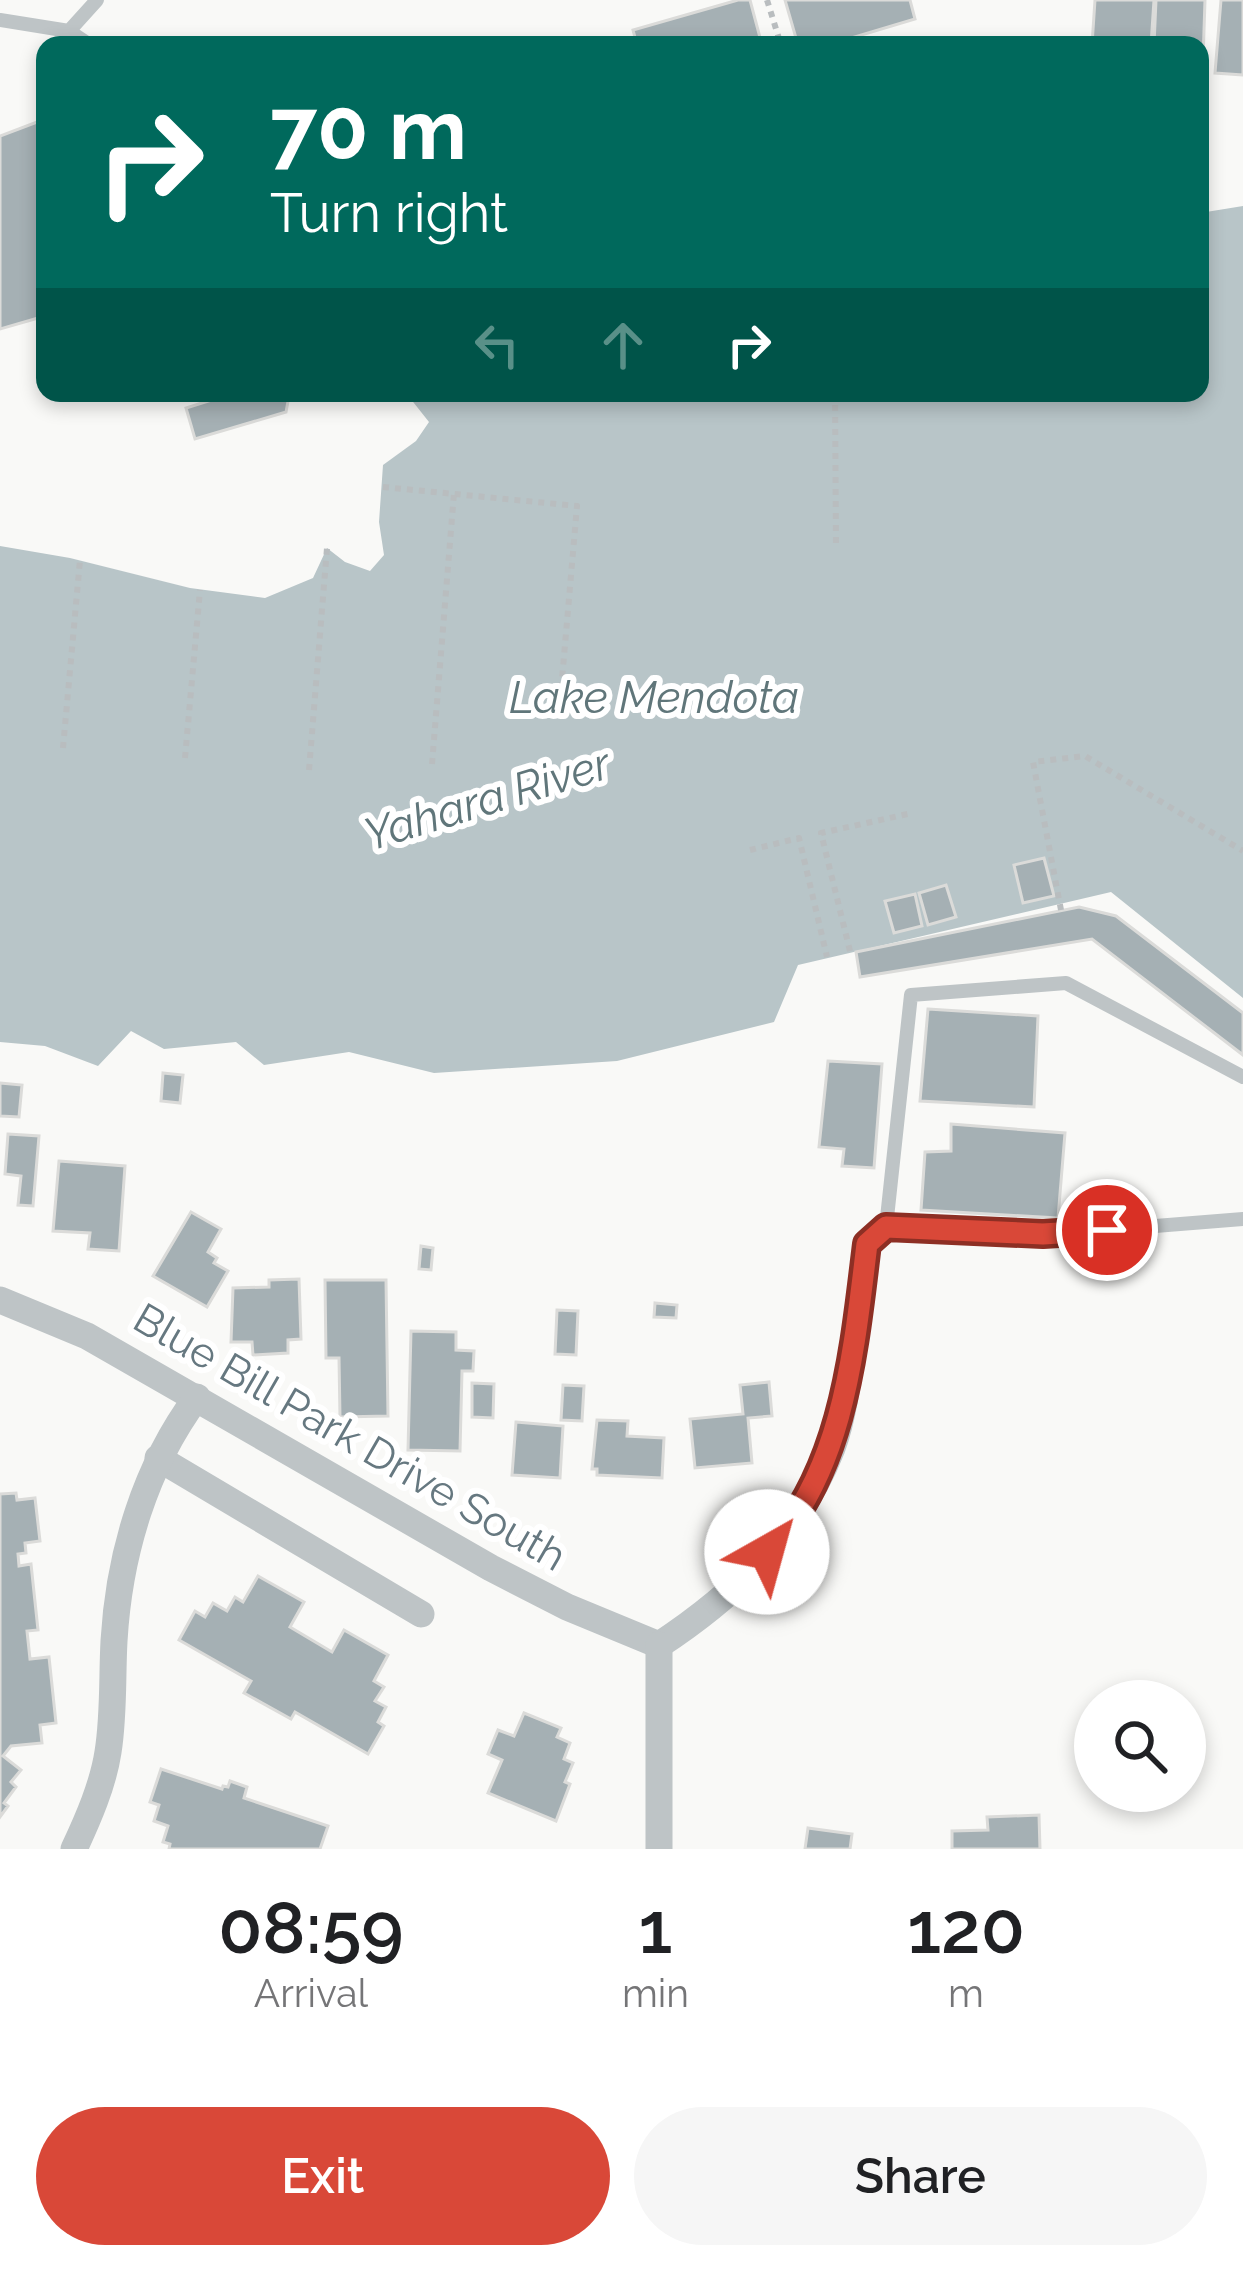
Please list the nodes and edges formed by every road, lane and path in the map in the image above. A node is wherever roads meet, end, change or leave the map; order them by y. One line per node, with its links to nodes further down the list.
1 (97, 0): 4 (lane)
2 (767, 0): 6 (path)
3 (0, 20): 4 (lane)
4 (69, 31): 5 (lane)
5 (76, 36)
6 (778, 36)
7 (835, 402): 10 (path)
8 (383, 487): 9 (path)
9 (454, 494): 14 (path); 17 (path)
10 (836, 546)
11 (327, 548): 18 (path)
12 (80, 560): 15 (path)
13 (200, 590): 16 (path)
14 (559, 714)
15 (63, 748)
16 (185, 758)
17 (432, 764)
18 (309, 770)
19 (912, 813): 23 (path)
20 (750, 850): 24 (path)
21 (1243, 851): 22 (path)
22 (1061, 910)
23 (850, 951)
24 (827, 957)
25 (1243, 1077): 27 (lane)
26 (1243, 1219): 27 (lane)
27 (886, 1227): 28 (lane)
28 (861, 1294): 33 (street)
29 (0, 1300): 30 (street, Blue Bill Park Drive South)
30 (197, 1397): 31 (street); 33 (street, Blue Bill Park Drive South)
31 (158, 1458): 32 (street); 34 (street)
32 (422, 1614)
33 (659, 1645): 35 (street)
34 (74, 1849)
35 (659, 1849)

